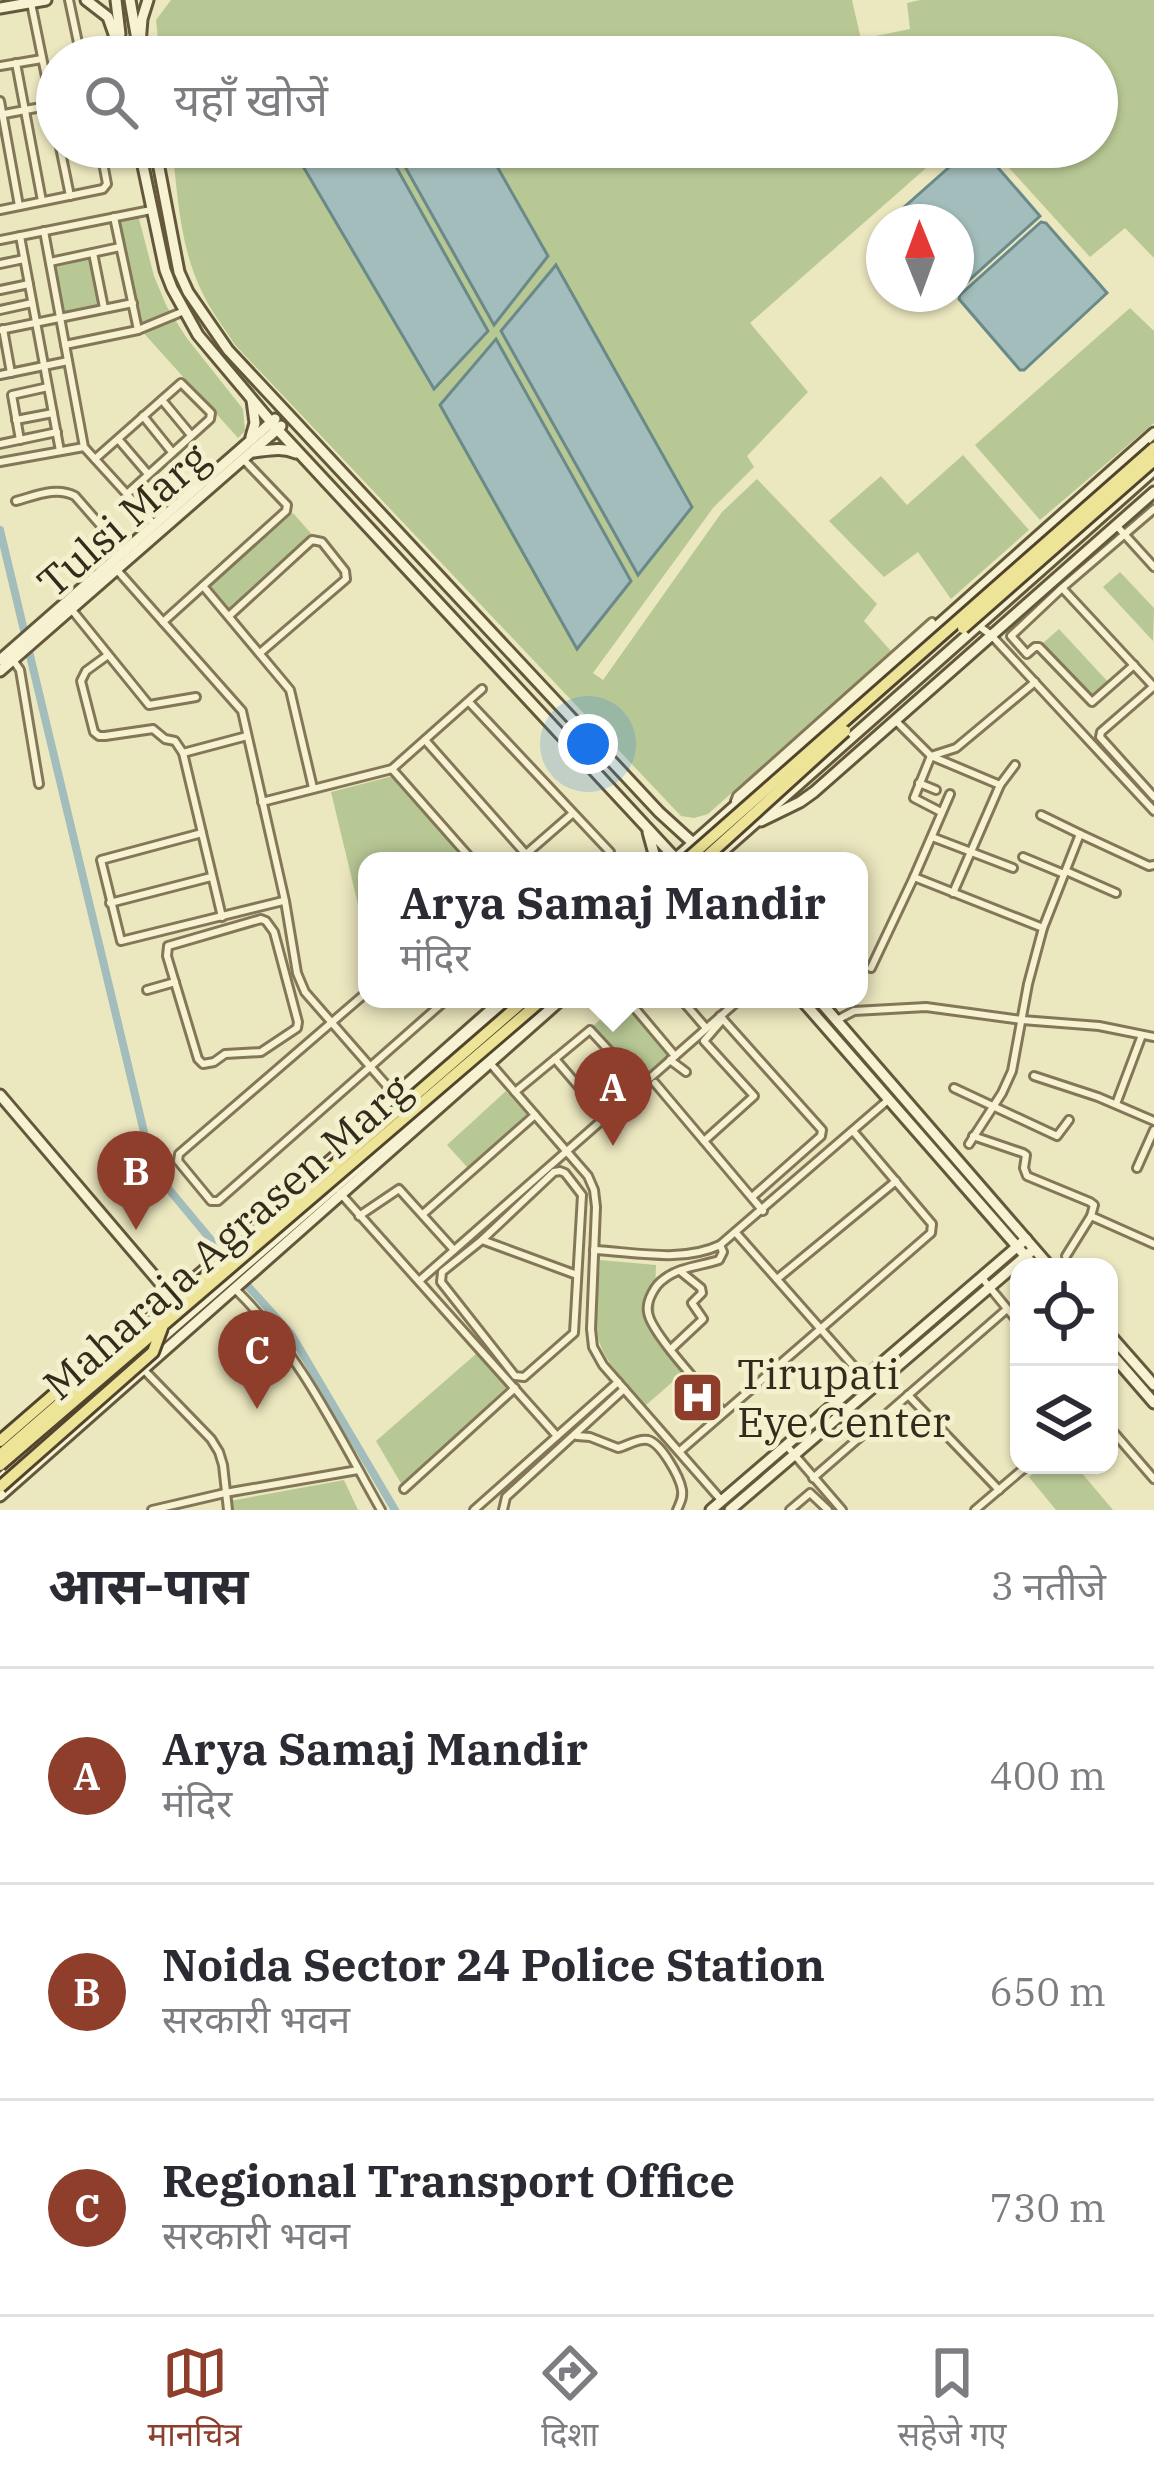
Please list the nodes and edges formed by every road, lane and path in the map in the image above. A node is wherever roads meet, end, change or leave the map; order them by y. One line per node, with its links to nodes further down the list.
1 (46, 0): 7 (street)
2 (69, 0): 10 (street)
3 (86, 0): 11 (street)
4 (116, 0): 12 (street)
5 (130, 0): 13 (street)
6 (148, 0): 14 (street)
7 (31, 3): 8 (street); 9 (street)
8 (0, 8)
9 (38, 36)
10 (77, 36)
11 (115, 36)
12 (120, 36)
13 (136, 36)
14 (141, 36)
15 (36, 60): 16 (street)
16 (16, 63): 17 (street); 20 (street)
17 (0, 66)
18 (0, 100): 21 (street)
19 (36, 108): 20 (street)
20 (25, 110): 21 (street); 29 (street)
21 (1, 114): 22 (street)
22 (3, 132): 23 (street)
23 (5, 153): 30 (street)
24 (64, 168): 28 (street)
25 (103, 168): 28 (street)
26 (143, 168): 31 (street)
27 (159, 168): 62 (street)
28 (70, 196): 29 (street)
29 (42, 202): 30 (street)
30 (19, 206): 32 (street)
31 (151, 209): 33 (street); 48 (street)
32 (0, 210)
33 (114, 217): 34 (street); 37 (street)
34 (44, 231): 35 (street); 40 (street)
35 (20, 236): 36 (street); 39 (street)
36 (0, 240)
37 (120, 247): 38 (street); 45 (street)
38 (93, 253): 40 (street); 46 (street)
39 (24, 259): 41 (street); 42 (street)
40 (50, 262): 49 (street)
41 (0, 265)
42 (29, 284): 43 (street); 44 (street)
43 (0, 290)
44 (32, 303): 47 (street); 50 (street)
45 (133, 303): 46 (street); 52 (street)
46 (104, 309): 49 (street)
47 (0, 310)
48 (184, 311): 52 (street); 59 (street)
49 (60, 317): 50 (street); 53 (street)
50 (36, 322): 51 (street); 55 (street)
51 (1, 329): 56 (street)
52 (138, 330): 53 (street)
53 (65, 345): 54 (street)
54 (68, 361): 55 (street); 72 (street)
55 (44, 366): 56 (street); 58 (street)
56 (11, 373): 57 (street)
57 (0, 376)
58 (48, 387): 61 (street); 64 (street)
59 (251, 399): 65 (street); 75 (street)
60 (161, 400): 63 (street); 68 (street); 68 (street)
61 (53, 413): 64 (street); 67 (street)
62 (287, 415): 65 (street, Tulsi Marg); 138 (street)
63 (143, 416): 69 (street); 76 (street)
64 (16, 420): 70 (street)
65 (274, 426): 75 (street, Tulsi Marg); 77 (street)
66 (1154, 431): 90 (street); 98 (street)
67 (57, 432): 70 (street); 74 (street)
68 (191, 435): 76 (street)
69 (118, 439): 78 (street); 82 (street)
70 (20, 440): 71 (street)
71 (0, 442)
72 (84, 447): 74 (street); 78 (street)
73 (1154, 448): 155 (main road, bridge)
74 (60, 451): 80 (street)
75 (248, 451): 77 (street); 88 (street, Tulsi Marg); 93 (street, Tulsi Marg); 96 (street)
76 (172, 452): 82 (street)
77 (301, 455): 140 (street)
78 (95, 459): 84 (street)
79 (1154, 460): 156 (main road, bridge)
80 (0, 462)
81 (1154, 470): 94 (street)
82 (148, 474): 84 (street)
83 (1154, 492): 89 (street)
84 (127, 494): 88 (street)
85 (16, 501): 91 (street)
86 (1154, 509): 87 (street)
87 (1150, 518): 89 (street)
88 (155, 525): 91 (street, Tulsi Marg)
89 (1120, 530): 92 (street); 95 (street)
90 (1024, 550): 94 (street); 112 (street)
91 (123, 552): 103 (street, Tulsi Marg)
92 (1154, 567)
93 (117, 570): 97 (street, Tulsi Marg); 100 (street)
94 (1040, 570): 102 (street)
95 (1058, 584): 104 (street); 109 (street); 109 (street)
96 (203, 586): 99 (street); 100 (street)
97 (71, 610): 103 (street, Tulsi Marg); 107 (street)
98 (946, 612)
99 (229, 616): 105 (street); 105 (street)
100 (163, 622): 119 (street)
101 (932, 622): 133 (street)
102 (978, 625): 104 (street); 117 (street)
103 (36, 635): 106 (street, Tulsi Marg)
104 (991, 635): 111 (street); 118 (street)
105 (260, 653): 128 (street)
106 (14, 655): 108 (street, Tulsi Marg); 110 (street, Tulsi Marg); 126 (street)
107 (108, 656): 115 (street); 121 (street)
108 (0, 660)
109 (1134, 665): 113 (street)
110 (0, 671)
111 (1035, 682): 122 (street); 134 (street)
112 (868, 686): 117 (street); 133 (street)
113 (1154, 686): 131 (street)
114 (482, 689): 116 (street)
115 (196, 697)
116 (469, 702): 120 (street); 136 (street)
117 (885, 706): 141 (street)
118 (895, 720): 122 (street); 141 (street)
119 (247, 736): 121 (street); 132 (street)
120 (425, 740): 124 (street); 149 (street)
121 (183, 753): 142 (street)
122 (931, 756): 125 (street); 127 (street)
123 (1015, 765): 127 (street)
124 (392, 769): 128 (street); 148 (street)
125 (919, 783): 129 (street); 135 (street)
126 (40, 784)
127 (1000, 785): 147 (street)
128 (313, 789): 132 (street)
129 (936, 790)
130 (950, 794): 135 (street)
131 (1154, 797)
132 (262, 802): 167 (street)
133 (730, 810): 139 (street)
134 (1154, 811)
135 (942, 812): 144 (street)
136 (572, 814): 150 (street); 151 (street)
137 (1041, 815): 143 (street)
138 (663, 816): 139 (street); 145 (street)
139 (718, 821): 145 (street)
140 (646, 825): 152 (street); 153 (street)
141 (751, 826): 146 (street)
142 (202, 833): 163 (street); 168 (street)
143 (1080, 834): 160 (street); 162 (street)
144 (932, 837): 147 (street); 164 (street)
145 (693, 843): 154 (street)
146 (729, 846): 157 (street); 158 (street)
147 (970, 850): 161 (street); 165 (street)
148 (465, 852)
149 (524, 852)
150 (535, 852)
151 (610, 852)
152 (654, 852)
153 (671, 852)
154 (685, 852)
155 (687, 852)
156 (713, 852)
157 (722, 852)
158 (727, 852)
159 (1023, 856): 162 (street)
160 (1154, 865)
161 (1012, 868)
162 (1065, 872): 166 (street); 170 (street)
163 (212, 876): 168 (street); 169 (street)
164 (914, 877): 165 (street); 171 (street)
165 (952, 892): 170 (street)
166 (1116, 893)
167 (285, 901): 169 (street); 172 (street)
168 (110, 903): 169 (street)
169 (222, 917)
170 (1042, 928): 191 (street)
171 (872, 968)
172 (298, 974): 173 (street); 192 (street)
173 (285, 978): 174 (street); 174 (street)
174 (175, 982): 175 (street)
175 (147, 990)
176 (358, 1000): 192 (street)
177 (437, 1008): 199 (street)
178 (492, 1008): 207 (street)
179 (505, 1008): 207 (street, Maharaja Agrasen Marg)
180 (516, 1008): 251 (main road, bridge)
181 (532, 1008): 251 (main road, bridge)
182 (543, 1008): 198 (street, Maharaja Agrasen Marg)
183 (551, 1008): 198 (street)
184 (634, 1008): 197 (street)
185 (689, 1008): 193 (street)
186 (730, 1008): 189 (street)
187 (809, 1008): 208 (street)
188 (826, 1008): 190 (street)
189 (721, 1018): 193 (street); 218 (street); 224 (street)
190 (837, 1020): 191 (street); 234 (street)
191 (1022, 1020): 194 (street); 210 (street)
192 (330, 1024): 199 (street); 199 (street)
193 (706, 1028): 197 (street)
194 (1142, 1035): 195 (street); 209 (street)
195 (1154, 1037)
196 (555, 1058): 203 (street); 205 (street); 212 (street)
197 (673, 1058): 200 (street); 203 (street)
198 (488, 1060): 205 (street); 220 (street, Maharaja Agrasen Marg); 223 (street)
199 (369, 1067): 207 (street)
200 (686, 1072)
201 (1034, 1076): 209 (street)
202 (655, 1083): 218 (street)
203 (641, 1085): 212 (street)
204 (954, 1088): 210 (street)
205 (515, 1092): 211 (street)
206 (0, 1095): 246 (street)
207 (397, 1098): 217 (street, Maharaja Agrasen Marg); 230 (street)
208 (888, 1100): 215 (street); 234 (street)
209 (1116, 1104): 214 (street)
210 (993, 1107): 213 (street); 228 (street)
211 (535, 1115): 219 (street); 226 (street)
212 (605, 1117): 219 (street)
213 (1069, 1120)
214 (1154, 1120)
215 (853, 1130): 222 (street); 225 (street)
216 (1154, 1130): 221 (street)
217 (357, 1137): 220 (street); 230 (street, Maharaja Agrasen Marg)
218 (704, 1141): 224 (street)
219 (566, 1151): 235 (street); 236 (street)
220 (373, 1154): 223 (street, Maharaja Agrasen Marg)
221 (1137, 1168)
222 (896, 1180): 242 (street); 252 (street)
223 (338, 1191): 227 (street); 245 (street); 245 (street, Maharaja Agrasen Marg, bridge)
224 (752, 1197): 225 (street)
225 (763, 1210): 229 (street)
226 (423, 1214): 227 (street); 235 (street)
227 (359, 1216): 243 (street)
228 (1091, 1216): 232 (street); 237 (street)
229 (736, 1233): 233 (street); 242 (street)
230 (244, 1235): 246 (street, Maharaja Agrasen Marg, bridge)
231 (482, 1240): 241 (street); 241 (street); 247 (street)
232 (1154, 1242)
233 (720, 1245): 236 (street); 240 (street)
234 (1026, 1247): 238 (street); 239 (street); 244 (street)
235 (454, 1250): 243 (street)
236 (594, 1250): 248 (street)
237 (1066, 1256)
238 (1031, 1258)
239 (1039, 1258)
240 (680, 1271): 254 (street); 254 (street)
241 (577, 1276): 247 (street)
242 (777, 1279): 252 (street)
243 (418, 1281): 260 (street)
244 (985, 1282): 249 (street); 257 (street); 271 (street)
245 (230, 1283): 256 (street); 273 (street)
246 (172, 1297): 270 (street, Maharaja Agrasen Marg)
247 (576, 1300): 248 (street)
248 (593, 1301): 259 (street)
249 (1007, 1309): 250 (street); 261 (street)
250 (1010, 1312)
251 (160, 1321): 267 (main road, bridge); 270 (main road, bridge); 272 (main road, bridge); 277 (main road, bridge)
252 (820, 1329): 257 (street); 263 (street)
253 (1118, 1344): 258 (street)
254 (671, 1349): 263 (street)
255 (1118, 1361): 262 (street)
256 (140, 1365): 277 (street, Maharaja Agrasen Marg); 281 (street); 283 (street)
257 (864, 1378): 268 (street)
258 (1154, 1384)
259 (621, 1385): 264 (street); 265 (street); 269 (street)
260 (515, 1388): 264 (street); 279 (street)
261 (908, 1395): 275 (street); 280 (street)
262 (1154, 1403)
263 (723, 1412): 269 (street)
264 (557, 1436): 285 (street)
265 (573, 1437): 289 (street); 290 (street)
266 (1118, 1437): 276 (street)
267 (0, 1442)
268 (786, 1445): 271 (street); 284 (street)
269 (679, 1452): 284 (street)
270 (0, 1453)
271 (794, 1456): 275 (street); 284 (street)
272 (0, 1465)
273 (358, 1470): 281 (street); 288 (street)
274 (1018, 1474): 280 (street)
275 (813, 1478): 278 (street)
276 (1154, 1479)
277 (0, 1482)
278 (820, 1485): 282 (street); 294 (street)
279 (404, 1490)
280 (999, 1490): 295 (street)
281 (225, 1493): 286 (street); 287 (street)
282 (810, 1493): 292 (street); 293 (street)
283 (0, 1496)
284 (726, 1505): 291 (street)
285 (479, 1508)
286 (152, 1510)
287 (228, 1510)
288 (381, 1510)
289 (503, 1510)
290 (677, 1510)
291 (711, 1510)
292 (790, 1510)
293 (828, 1510)
294 (842, 1510)
295 (975, 1510)

